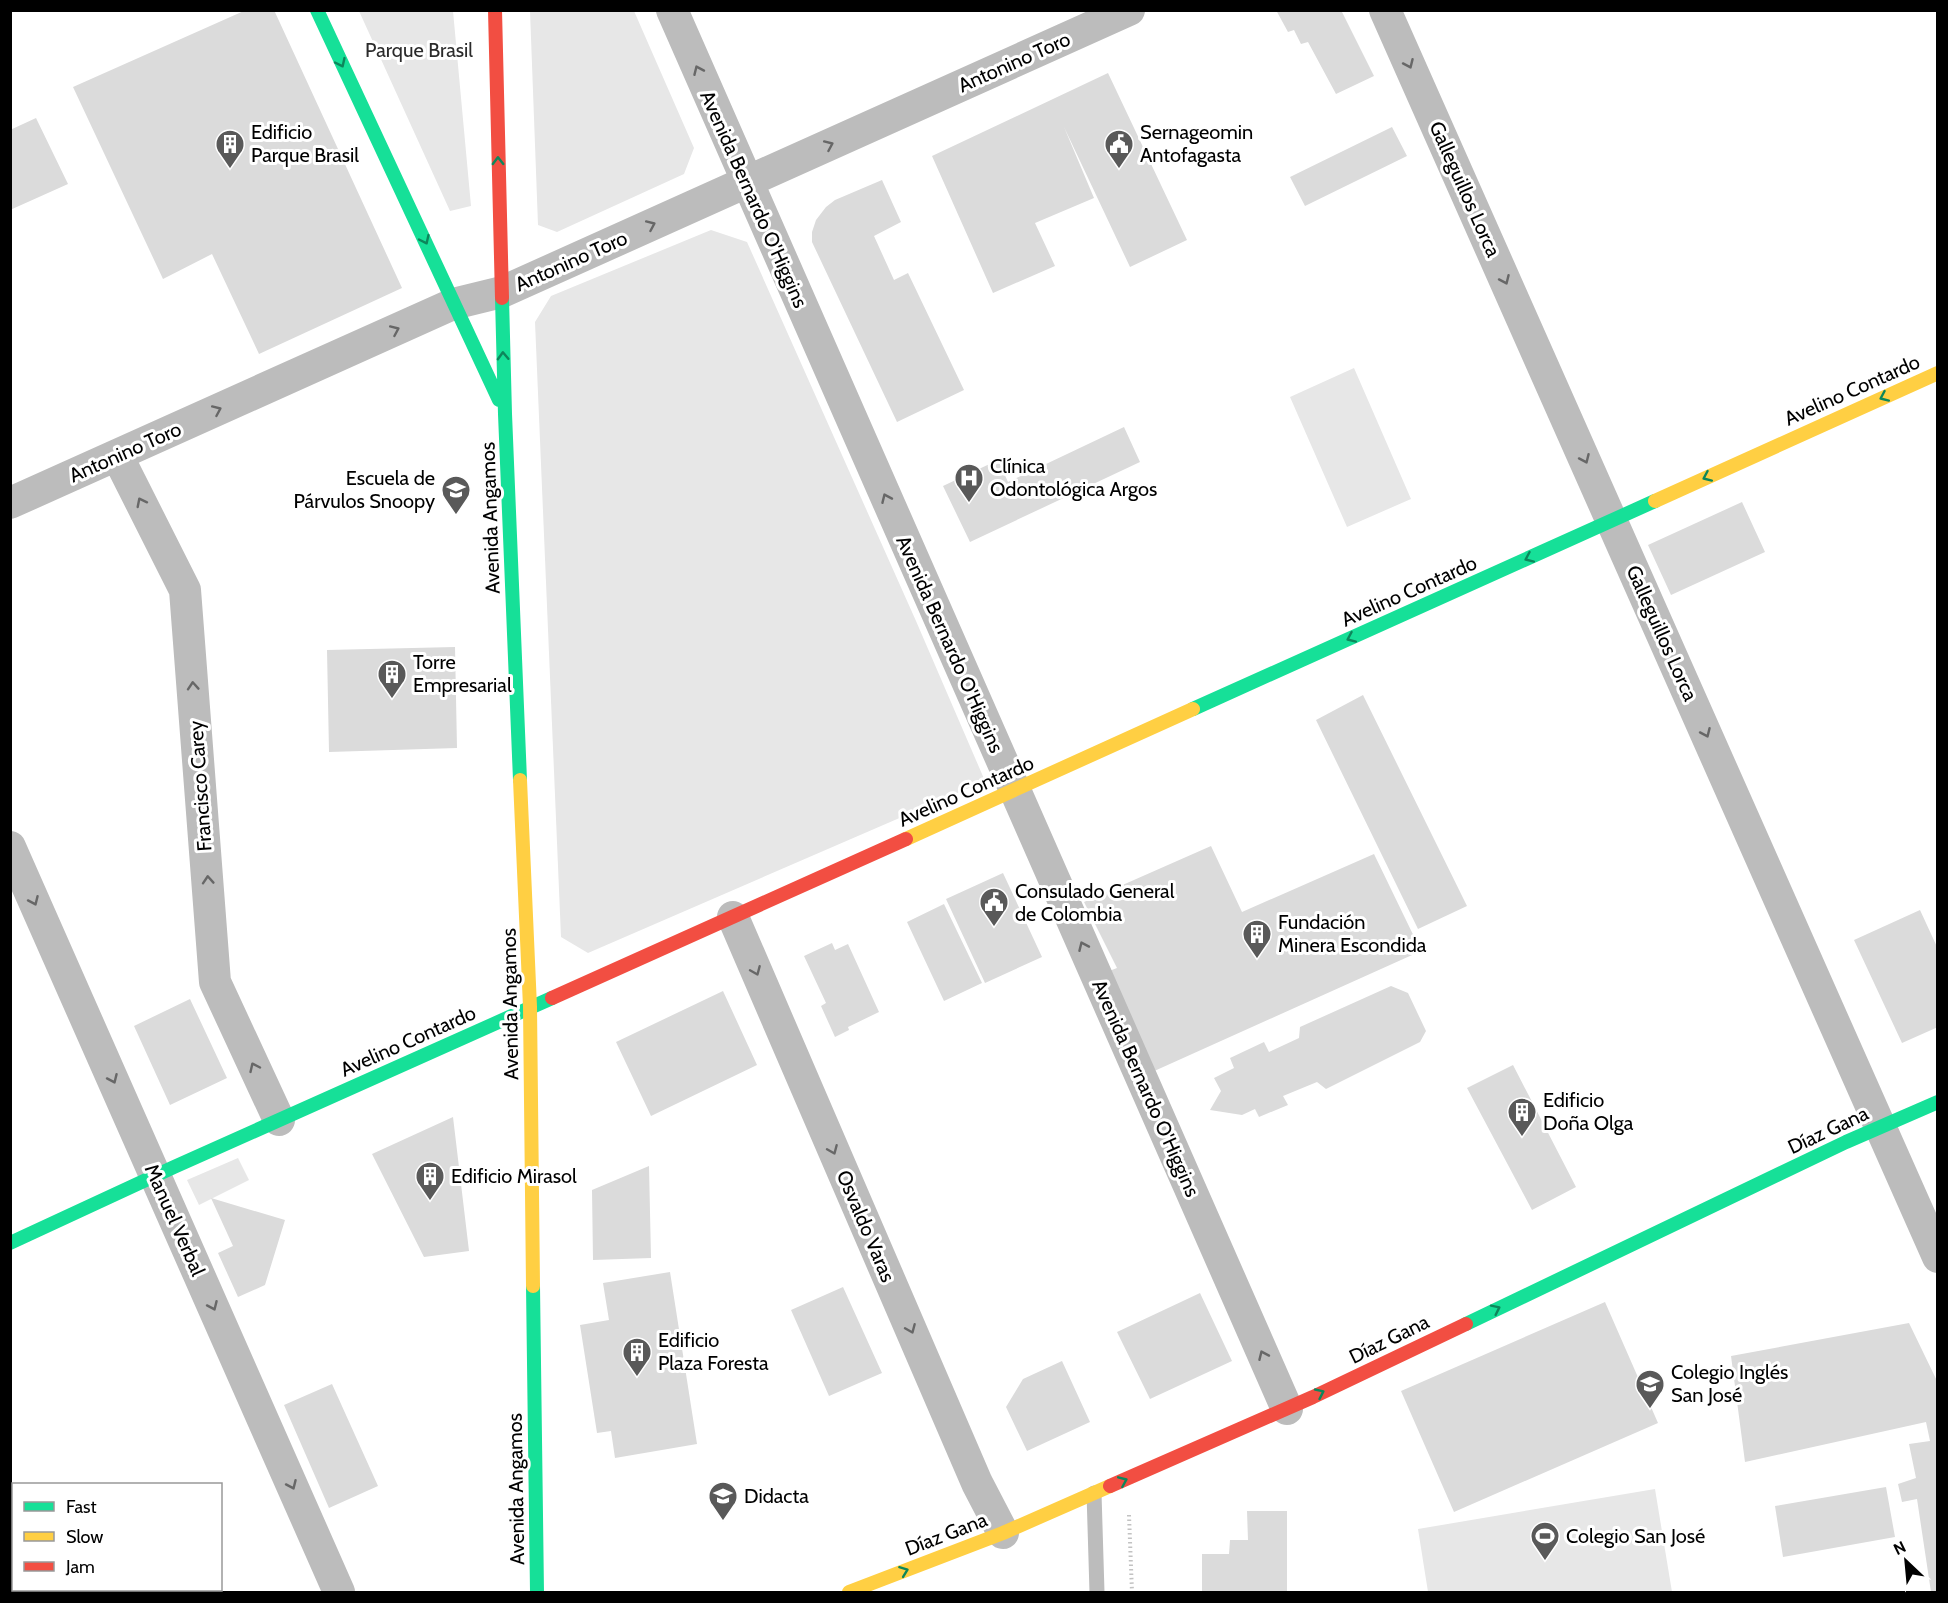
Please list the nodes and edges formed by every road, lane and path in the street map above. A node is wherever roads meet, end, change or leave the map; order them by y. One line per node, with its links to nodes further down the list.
1 (316, 10): 8 (street, Avenida Angamos, one-way to 8)
2 (495, 10): 7 (street, Avenida Angamos, one-way to 2)
3 (672, 10): 6 (street, Avenida Bernardo O'Higgins, one-way to 3)
4 (1128, 10): 6 (street, Antonino Toro, one-way to 4)
5 (1385, 10): 13 (street, Galleguillos Lorca, one-way to 13)
6 (747, 182): 7 (street, Antonino Toro, one-way to 6); 14 (street, Avenida Bernardo O'Higgins, one-way to 6)
7 (502, 292): 8 (street, Antonino Toro); 10 (street, Avenida Angamos, one-way to 7)
8 (453, 304): 10 (street, Avenida Angamos); 11 (street, Antonino Toro, one-way to 8)
9 (1938, 373): 13 (street, Avelino Contardo, one-way to 13)
10 (505, 414): 17 (street, Avenida Angamos)
11 (117, 455): 12 (street, Antonino Toro); 19 (street, Francisco Carey, one-way to 11)
12 (10, 503)
13 (1612, 520): 14 (street, Avelino Contardo, one-way to 14); 20 (street, Galleguillos Lorca, one-way to 20)
14 (1015, 790): 16 (street, Avelino Contardo); 24 (street, Avenida Bernardo O'Higgins, one-way to 14)
15 (10, 848): 21 (street, Manuel Verbal, one-way to 21)
16 (733, 917): 17 (street, Avelino Contardo); 27 (street, Osvaldo Varas, one-way to 27)
17 (530, 1007): 19 (street, Avelino Contardo); 29 (street, Avenida Angamos)
18 (1938, 1102): 20 (street, Díaz Gana)
19 (279, 1120): 21 (street, Avelino Contardo)
20 (1881, 1127): 23 (street, Galleguillos Lorca); 24 (street, Díaz Gana, one-way to 20)
21 (156, 1176): 22 (street, Avelino Contardo); 28 (street, Manuel Verbal, one-way to 28)
22 (10, 1243)
23 (1938, 1257)
24 (1287, 1408): 25 (street, Díaz Gana)
25 (1128, 1479): 26 (street, Díaz Gana, one-way to 25); 32 (path)
26 (1094, 1493): 27 (street, Díaz Gana); 31 (lane)
27 (1003, 1533): 30 (street, Díaz Gana, one-way to 27)
28 (339, 1593)
29 (537, 1593)
30 (849, 1593)
31 (1097, 1593)
32 (1132, 1593)

